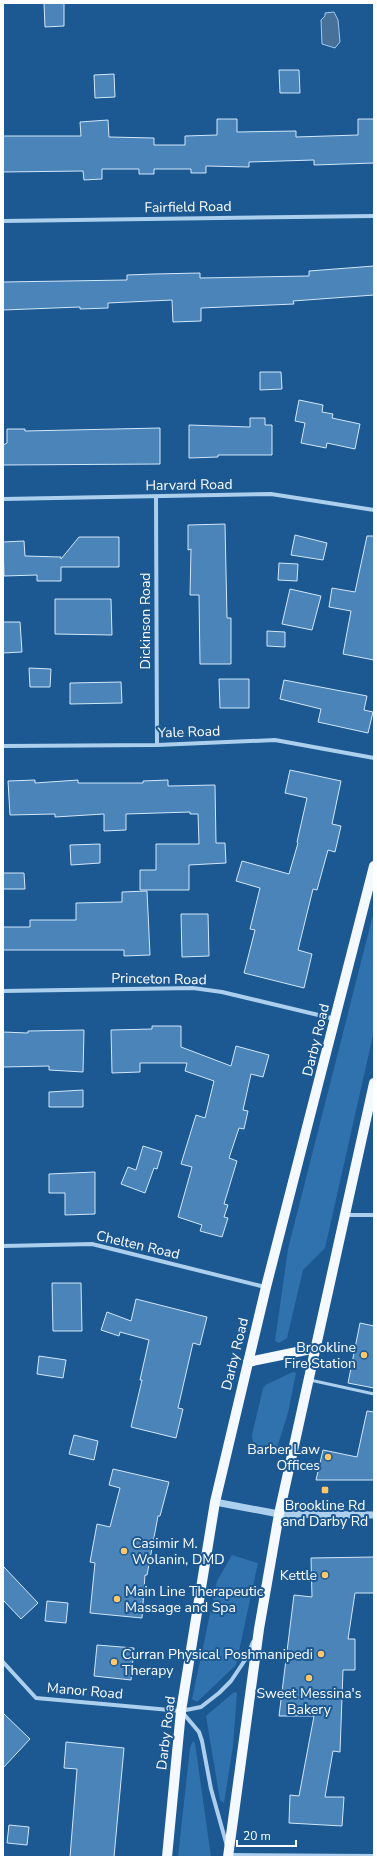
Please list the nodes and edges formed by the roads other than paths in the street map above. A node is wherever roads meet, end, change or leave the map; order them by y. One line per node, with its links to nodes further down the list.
1 (374, 216): 2 (street, Fairfield Road)
2 (3, 220)
3 (156, 497): 4 (street, Harvard Road); 5 (street, Harvard Road); 6 (street, Dickinson Road)
4 (3, 499)
5 (374, 510)
6 (157, 745): 7 (street, Yale Road); 8 (street, Yale Road)
7 (3, 746)
8 (374, 758)
9 (374, 866): 11 (main road, Darby Road)
10 (3, 991): 11 (street, Princeton Road)
11 (336, 1020): 16 (main road, Darby Road)
12 (374, 1083): 14 (main road)
13 (374, 1215): 14 (street)
14 (344, 1216): 17 (main road)
15 (3, 1246): 16 (street, Chelten Road)
16 (266, 1287): 18 (main road, Darby Road)
17 (316, 1348): 18 (main road); 19 (main road)
18 (248, 1362): 21 (main road, Darby Road)
19 (308, 1380): 20 (lane); 22 (main road)
20 (374, 1394)
21 (215, 1502): 22 (street); 26 (main road, Darby Road)
22 (279, 1514): 23 (street); 24 (main road)
23 (374, 1515)
24 (259, 1629): 26 (street, Manor Road); 27 (main road)
25 (3, 1662): 26 (street, Manor Road)
26 (181, 1711): 27 (street); 29 (main road, Darby Road)
27 (229, 1856): 28 (street)
28 (374, 1856)
29 (167, 1857)

